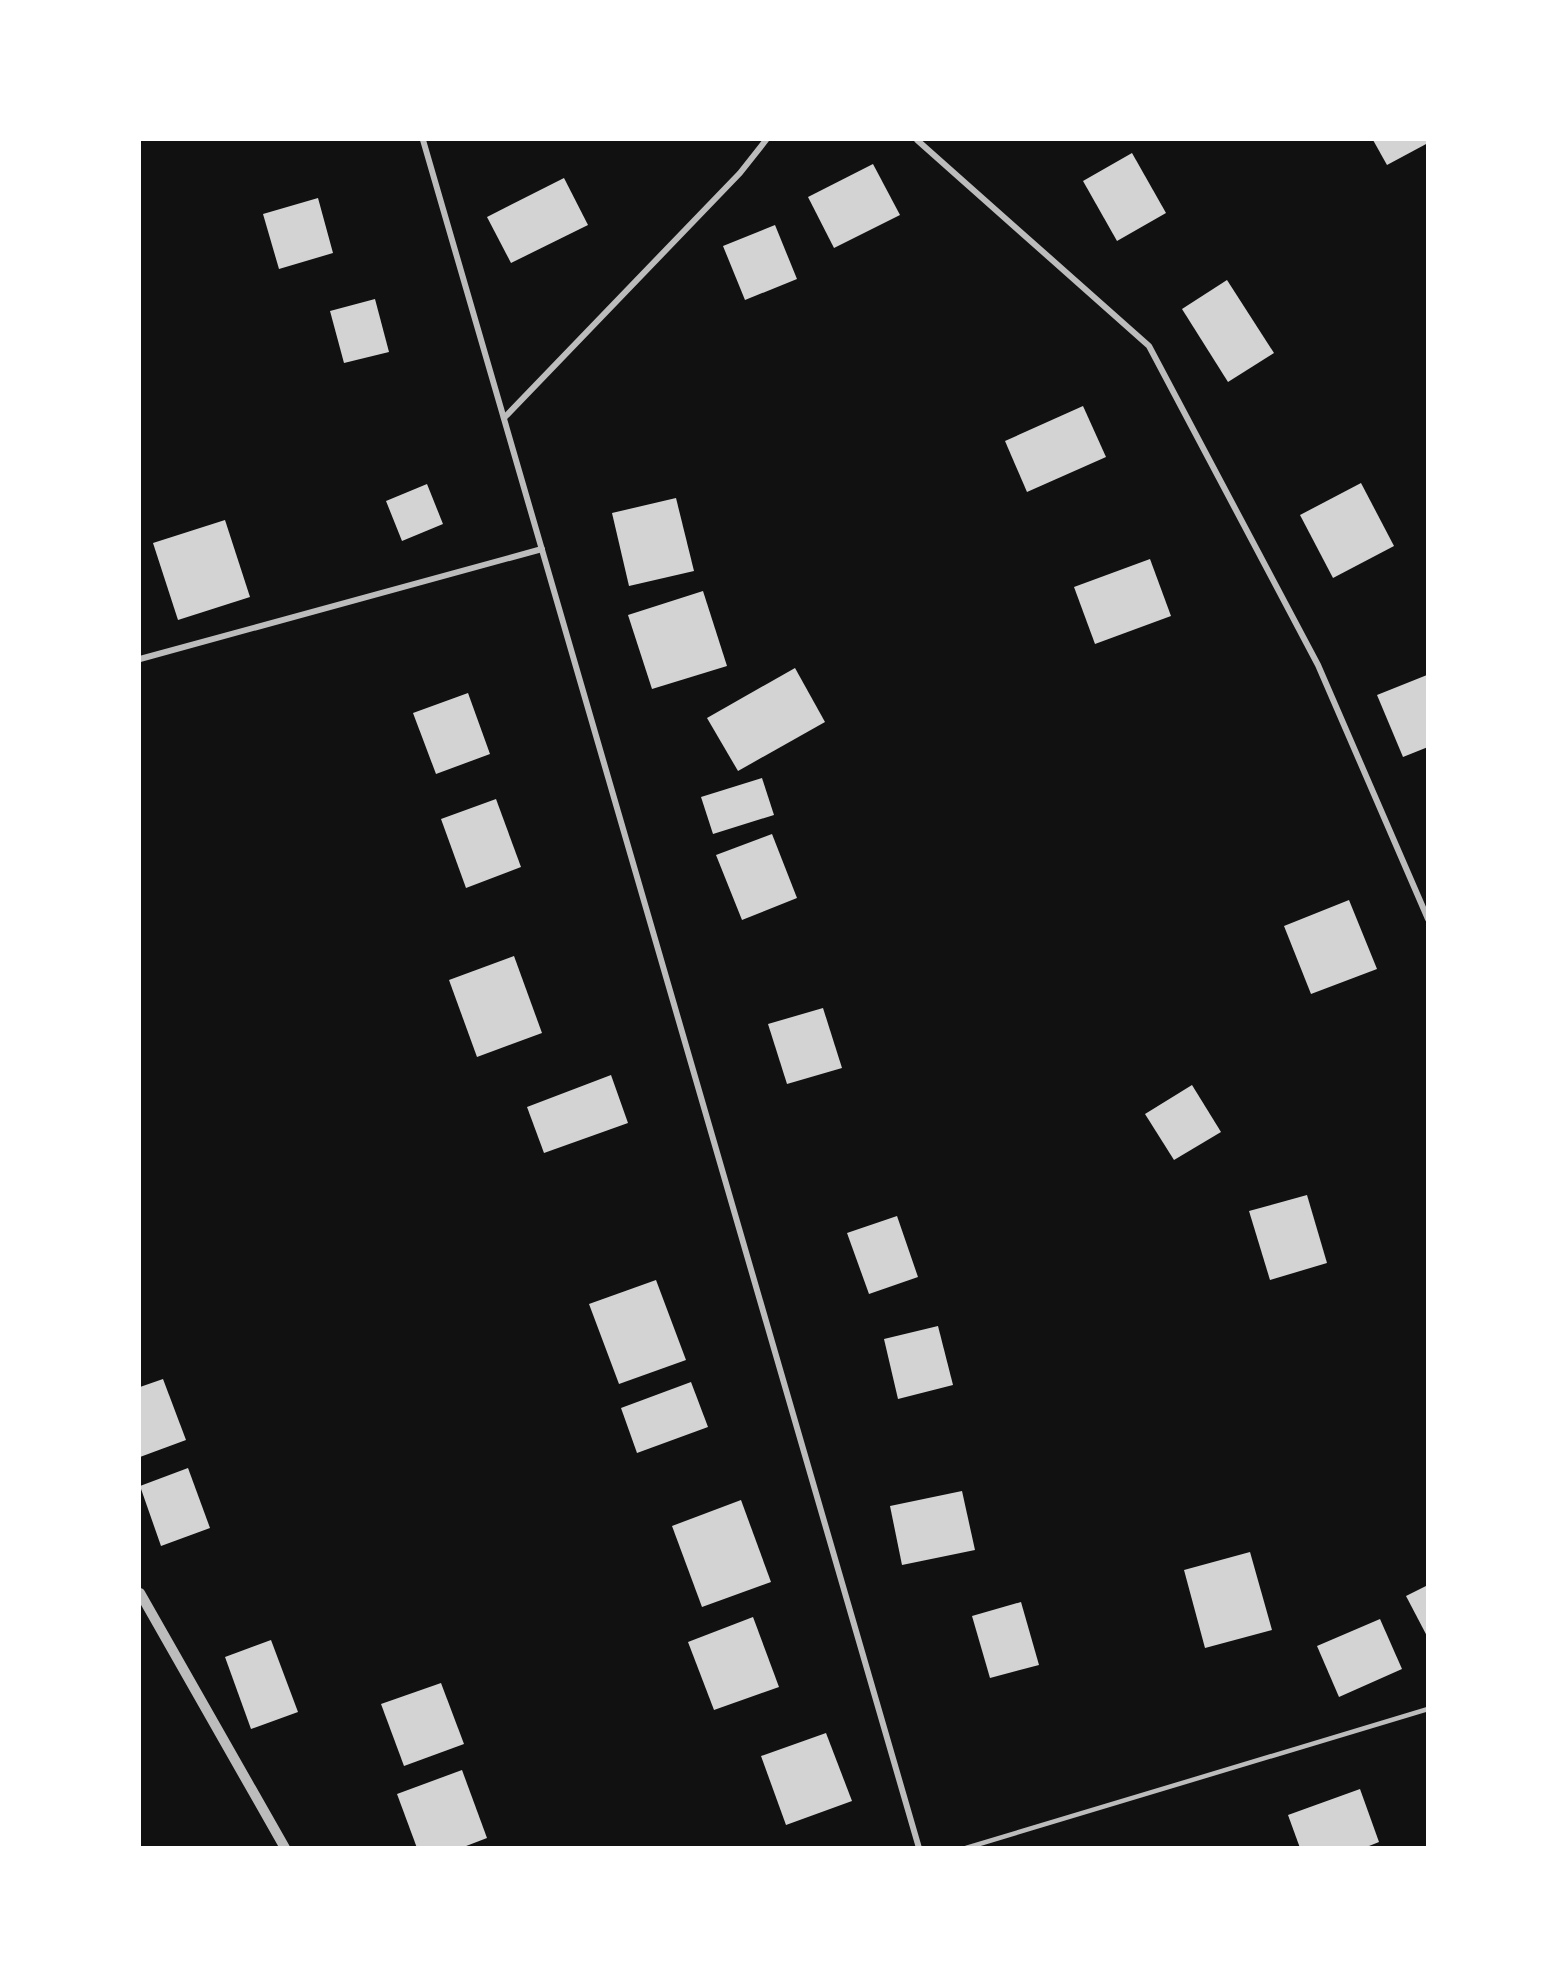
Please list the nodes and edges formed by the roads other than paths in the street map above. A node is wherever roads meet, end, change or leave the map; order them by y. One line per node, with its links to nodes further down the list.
1 (423, 140): 4 (street)
2 (766, 140): 4 (street)
3 (917, 140): 7 (street)
4 (504, 418): 5 (street)
5 (542, 549): 6 (street); 11 (street)
6 (140, 659)
7 (1428, 919)
8 (140, 1593): 10 (street)
9 (1428, 1709): 12 (lane)
10 (285, 1848)
11 (919, 1848)
12 (966, 1848)

